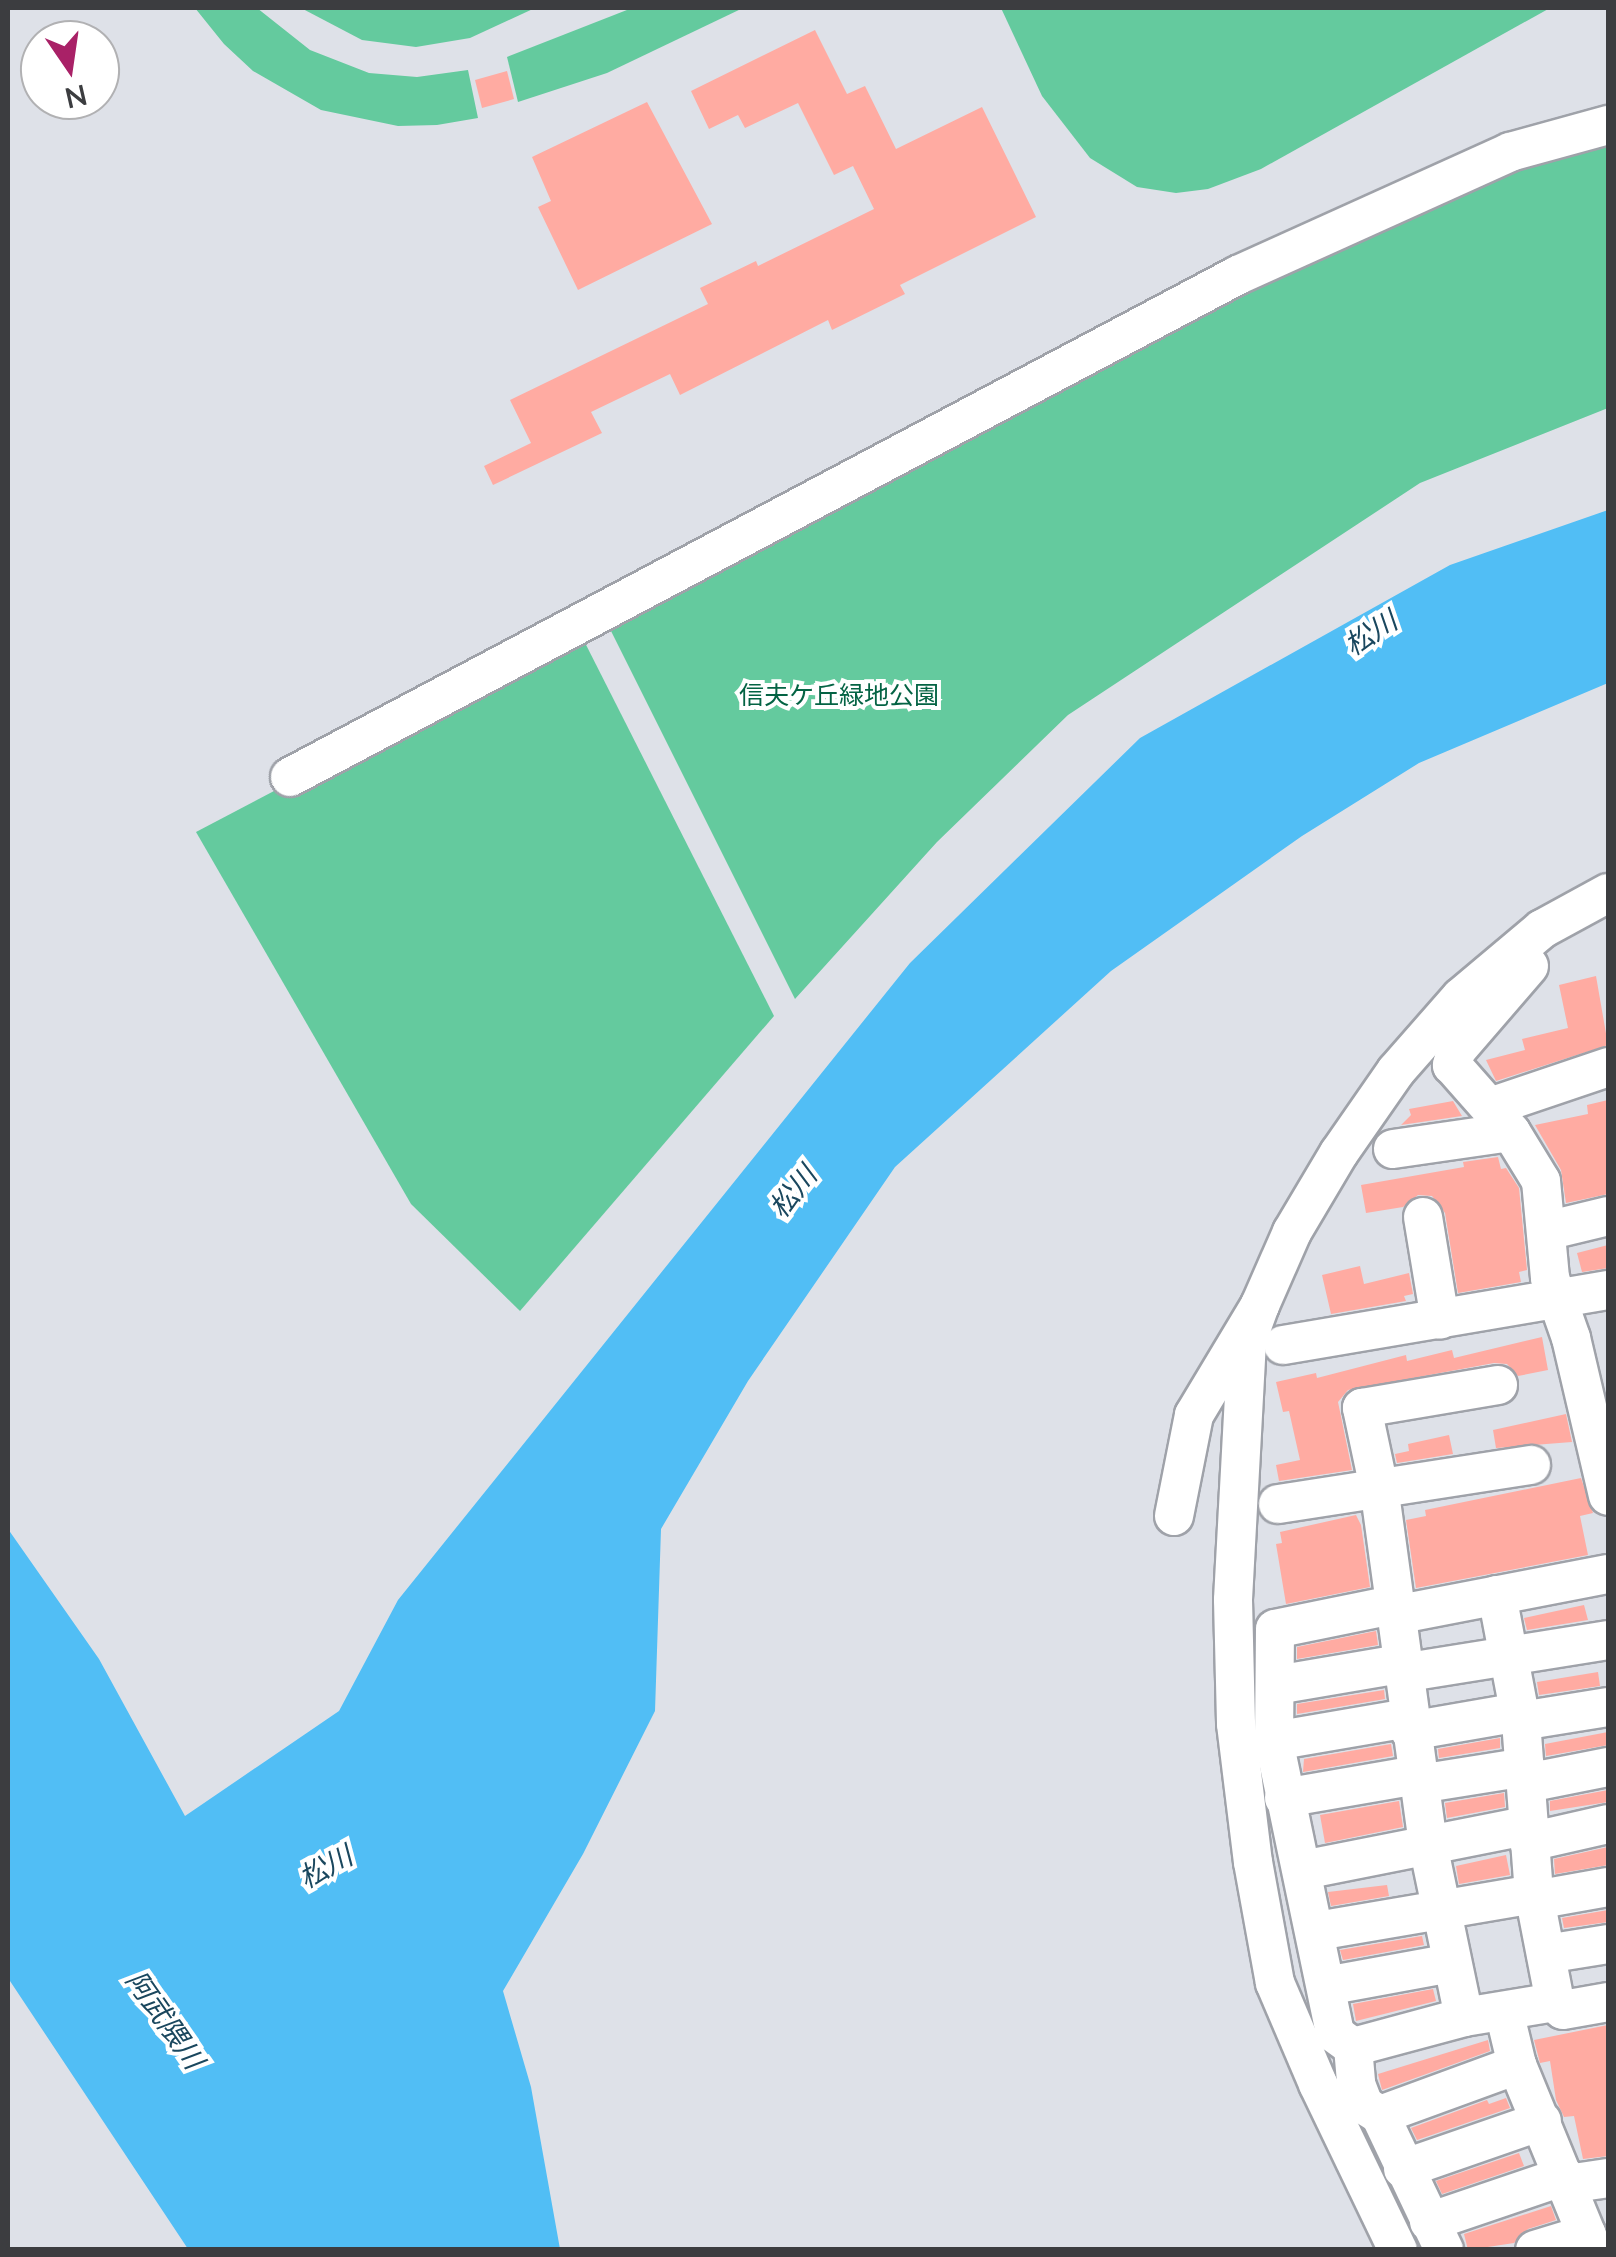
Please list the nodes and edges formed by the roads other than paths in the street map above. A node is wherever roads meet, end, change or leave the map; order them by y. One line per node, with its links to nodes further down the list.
1 (1608, 125): 2 (street)
2 (290, 777)
3 (1608, 893): 4 (street)
4 (1563, 918): 6 (street); 13 (street)
5 (1608, 1067): 6 (street)
6 (1500, 1119): 7 (street); 10 (street)
7 (1394, 1149)
8 (1608, 1216): 10 (street)
9 (1423, 1217): 14 (street)
10 (1546, 1231): 12 (street)
11 (1608, 1290): 12 (street)
12 (1556, 1301): 14 (street); 19 (street)
13 (1260, 1305): 21 (street); 62 (street)
14 (1440, 1320): 15 (street)
15 (1282, 1345)
16 (1498, 1384): 18 (street)
17 (1531, 1466): 18 (street)
18 (1379, 1488): 20 (street); 24 (street)
19 (1608, 1496)
20 (1278, 1504)
21 (1174, 1516)
22 (1608, 1574): 23 (street)
23 (1497, 1595): 24 (street); 26 (street)
24 (1394, 1610): 27 (street); 28 (street)
25 (1608, 1640): 26 (street)
26 (1506, 1656): 27 (street); 30 (street)
27 (1401, 1668): 28 (street); 31 (street)
28 (1276, 1685): 32 (street)
29 (1608, 1707): 30 (street)
30 (1520, 1716): 31 (street); 34 (street)
31 (1409, 1724): 32 (street); 35 (street)
32 (1274, 1741): 36 (street)
33 (1608, 1767): 34 (street)
34 (1526, 1775): 35 (street); 38 (street)
35 (1418, 1780): 36 (street); 39 (street)
36 (1284, 1798): 40 (street)
37 (1608, 1824): 38 (street)
38 (1529, 1834): 39 (street); 42 (street)
39 (1428, 1844): 40 (street); 43 (street)
40 (1303, 1870): 44 (street)
41 (1608, 1887): 42 (street)
42 (1535, 1897): 43 (street); 46 (street)
43 (1440, 1910): 44 (street); 47 (street)
44 (1317, 1932): 48 (street)
45 (1608, 1944): 46 (street)
46 (1546, 1954): 49 (street)
47 (1450, 1963): 48 (street); 52 (street)
48 (1326, 1986): 53 (street)
49 (1555, 2002): 50 (street); 51 (street)
50 (1608, 2002)
51 (1504, 2011): 52 (street); 54 (street)
52 (1464, 2017): 53 (street)
53 (1353, 2048): 55 (street)
54 (1517, 2065): 55 (street); 56 (street)
55 (1380, 2115): 57 (street)
56 (1542, 2121): 57 (street); 59 (street)
57 (1403, 2169): 60 (street)
58 (1608, 2178): 59 (street)
59 (1565, 2180): 60 (street); 61 (street)
60 (1437, 2236)
61 (1595, 2244): 63 (street)
62 (1398, 2250)
63 (1535, 2250)

